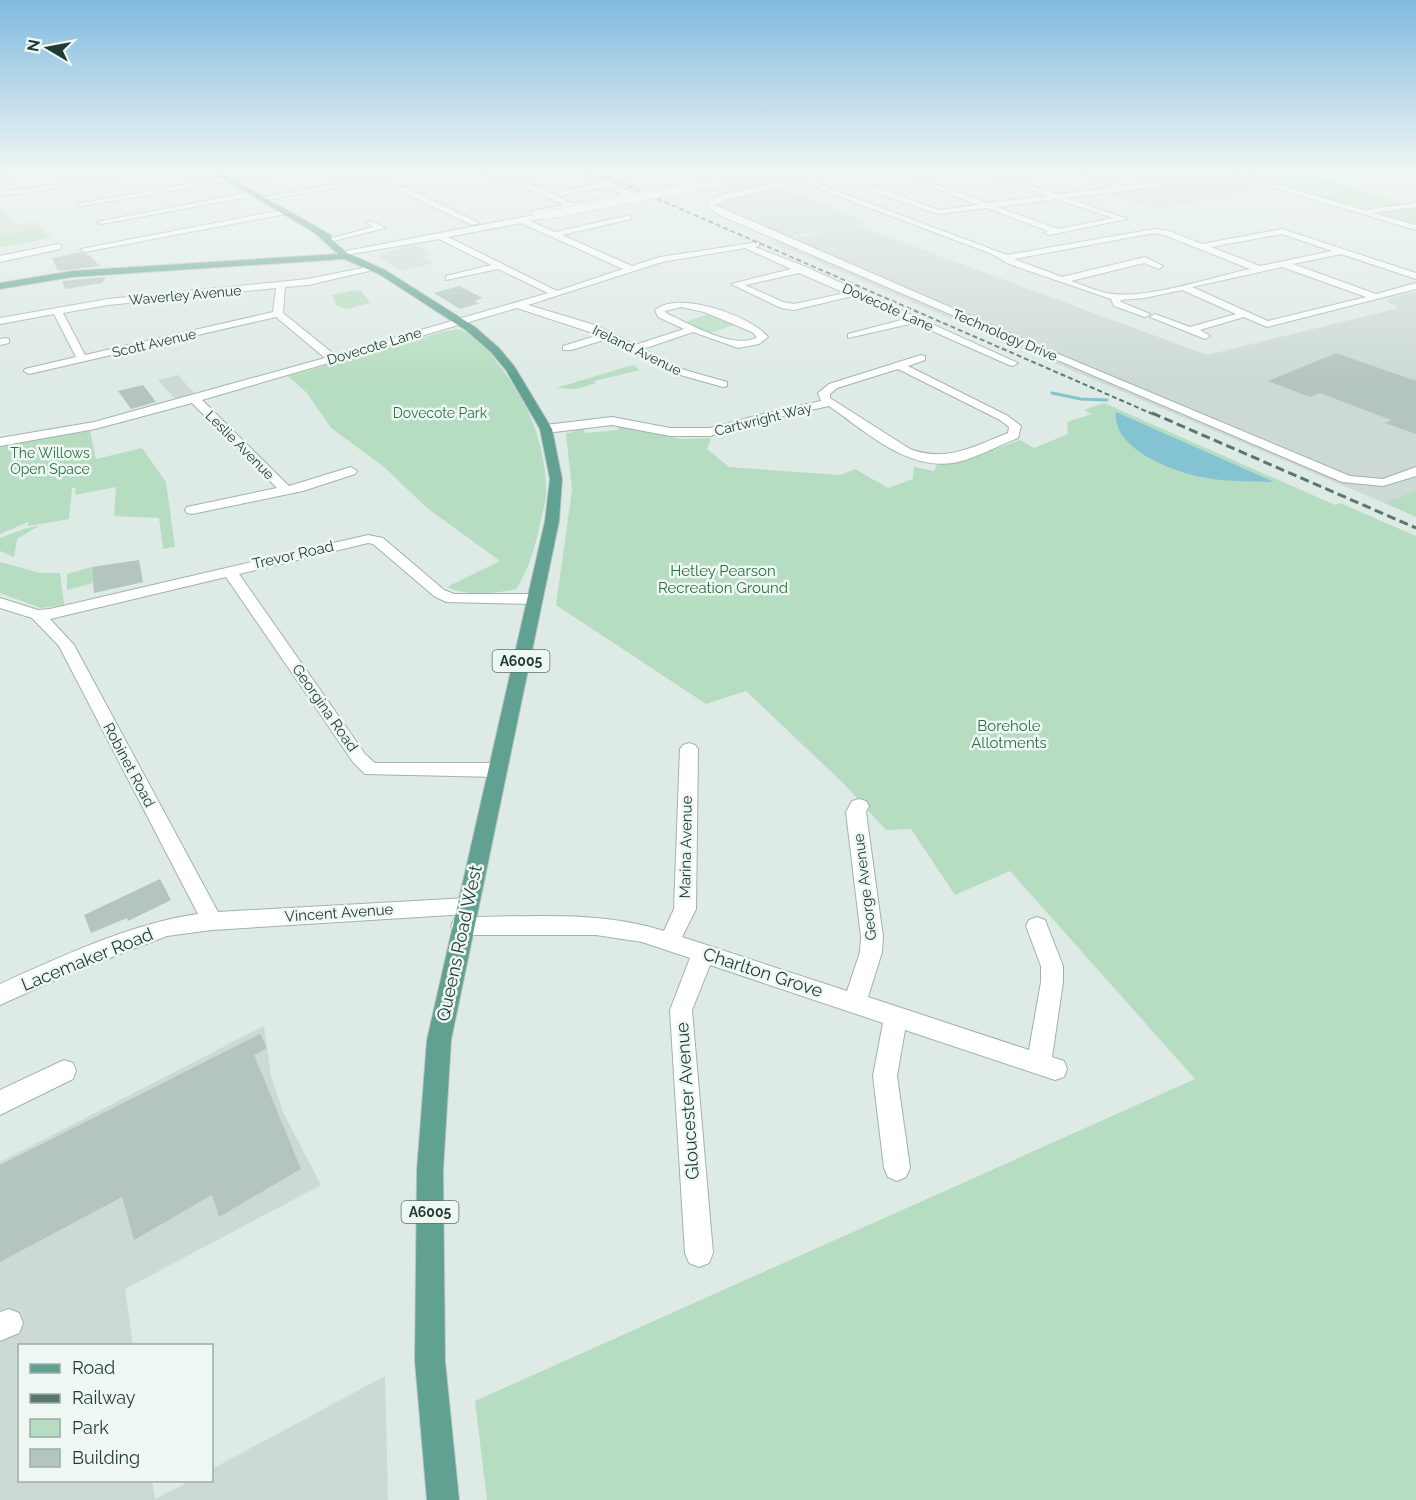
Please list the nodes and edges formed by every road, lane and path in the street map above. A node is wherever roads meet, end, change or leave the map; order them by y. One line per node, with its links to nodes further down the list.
1 (133, 240): 15 (street)
2 (327, 240): 18 (main road, A6005)
3 (336, 240): 17 (main road, A6005)
4 (422, 240): 17 (street)
5 (447, 240): 24 (street)
6 (565, 240): 27 (street)
7 (785, 240): 72 (street, Technology Drive)
8 (959, 240): 21 (street)
9 (1105, 240): 21 (street)
10 (1179, 240): 14 (street)
11 (1235, 240): 14 (street)
12 (1309, 240): 16 (street)
13 (58, 247): 20 (street)
14 (1199, 247): 29 (street)
15 (85, 249)
16 (1341, 251): 23 (street); 31 (street)
17 (359, 253): 18 (main road); 30 (main road, A6005)
18 (343, 255): 26 (main road, A6005); 34 (main road)
19 (1130, 255): 22 (street)
20 (1, 258)
21 (1006, 258): 33 (street)
22 (1144, 260): 25 (street); 33 (street)
23 (1283, 264): 29 (street); 40 (street)
24 (499, 266): 32 (street); 39 (street)
25 (1159, 266)
26 (369, 268): 30 (main road, A6005); 35 (street, Waverley Avenue)
27 (630, 268): 28 (street, Dovecote Lane); 39 (street, Dovecote Lane)
28 (803, 269): 38 (street, Dovecote Lane); 38 (street)
29 (1259, 269): 37 (street)
30 (382, 272): 48 (main road, A6005)
31 (1415, 272)
32 (448, 278)
33 (1062, 280): 41 (street)
34 (0, 286)
35 (281, 286): 43 (street, Waverley Avenue); 45 (street)
36 (1416, 286): 40 (street)
37 (1183, 287): 41 (street); 44 (street)
38 (855, 293): 46 (street, Dovecote Lane)
39 (556, 294): 42 (street, Dovecote Lane)
40 (1375, 297): 44 (street)
41 (1115, 298): 51 (street)
42 (517, 305): 48 (street, Dovecote Lane); 52 (street, Ireland Avenue)
43 (57, 311): 47 (street, Waverley Avenue); 61 (street)
44 (1245, 314): 51 (street)
45 (278, 315): 59 (street); 61 (street, Scott Avenue)
46 (915, 320): 50 (street); 58 (street, Dovecote Lane)
47 (0, 321)
48 (459, 321): 59 (street, Dovecote Lane); 69 (main road, Queens Road West / A6005)
49 (693, 329): 49 (street); 56 (street)
50 (874, 330): 53 (street); 55 (street)
51 (1190, 330): 54 (street)
52 (608, 335): 56 (street, Ireland Avenue); 57 (street)
53 (852, 336)
54 (1205, 336)
55 (894, 339)
56 (635, 348): 66 (street, Ireland Avenue)
57 (563, 349)
58 (996, 355): 62 (street); 63 (street, Dovecote Lane)
59 (332, 358): 67 (street, Dovecote Lane)
60 (921, 358): 64 (street, Cartwright Way)
61 (82, 359): 65 (street, Scott Avenue)
62 (984, 360)
63 (1013, 363)
64 (900, 366): 68 (street, Cartwright Way); 68 (street)
65 (29, 371)
66 (723, 384)
67 (194, 399): 70 (street, Dovecote Lane); 73 (street, Leslie Avenue)
68 (829, 403): 69 (street, Cartwright Way)
69 (546, 429): 76 (main road, Queens Road West / A6005)
70 (0, 442)
71 (351, 471): 73 (street, Leslie Avenue)
72 (1416, 471)
73 (286, 490): 74 (street, Leslie Avenue)
74 (192, 510)
75 (230, 570): 76 (street, Trevor Road); 78 (street, Trevor Road); 80 (street, Georgina Road)
76 (534, 599): 80 (main road, Queens Road West / A6005)
77 (0, 603): 78 (street)
78 (37, 615): 83 (street, Robinet Road)
79 (689, 749): 85 (street, Marina Avenue)
80 (498, 770): 82 (main road, Queens Road West / A6005)
81 (859, 806): 88 (street, George Avenue)
82 (464, 916): 83 (street, Vincent Avenue); 85 (street, Charlton Grove); 94 (main road, Queens Road West / A6005)
83 (212, 921): 87 (street, Lacemaker Road)
84 (1037, 926): 89 (street, Charlton Grove)
85 (669, 942): 86 (street, Charlton Grove)
86 (703, 953): 88 (street, Charlton Grove); 93 (street, Gloucester Avenue)
87 (0, 995)
88 (855, 1002): 89 (street, Charlton Grove)
89 (896, 1016): 92 (street)
90 (64, 1071): 91 (street)
91 (0, 1103)
92 (897, 1168)
93 (699, 1253)
94 (443, 1500)

